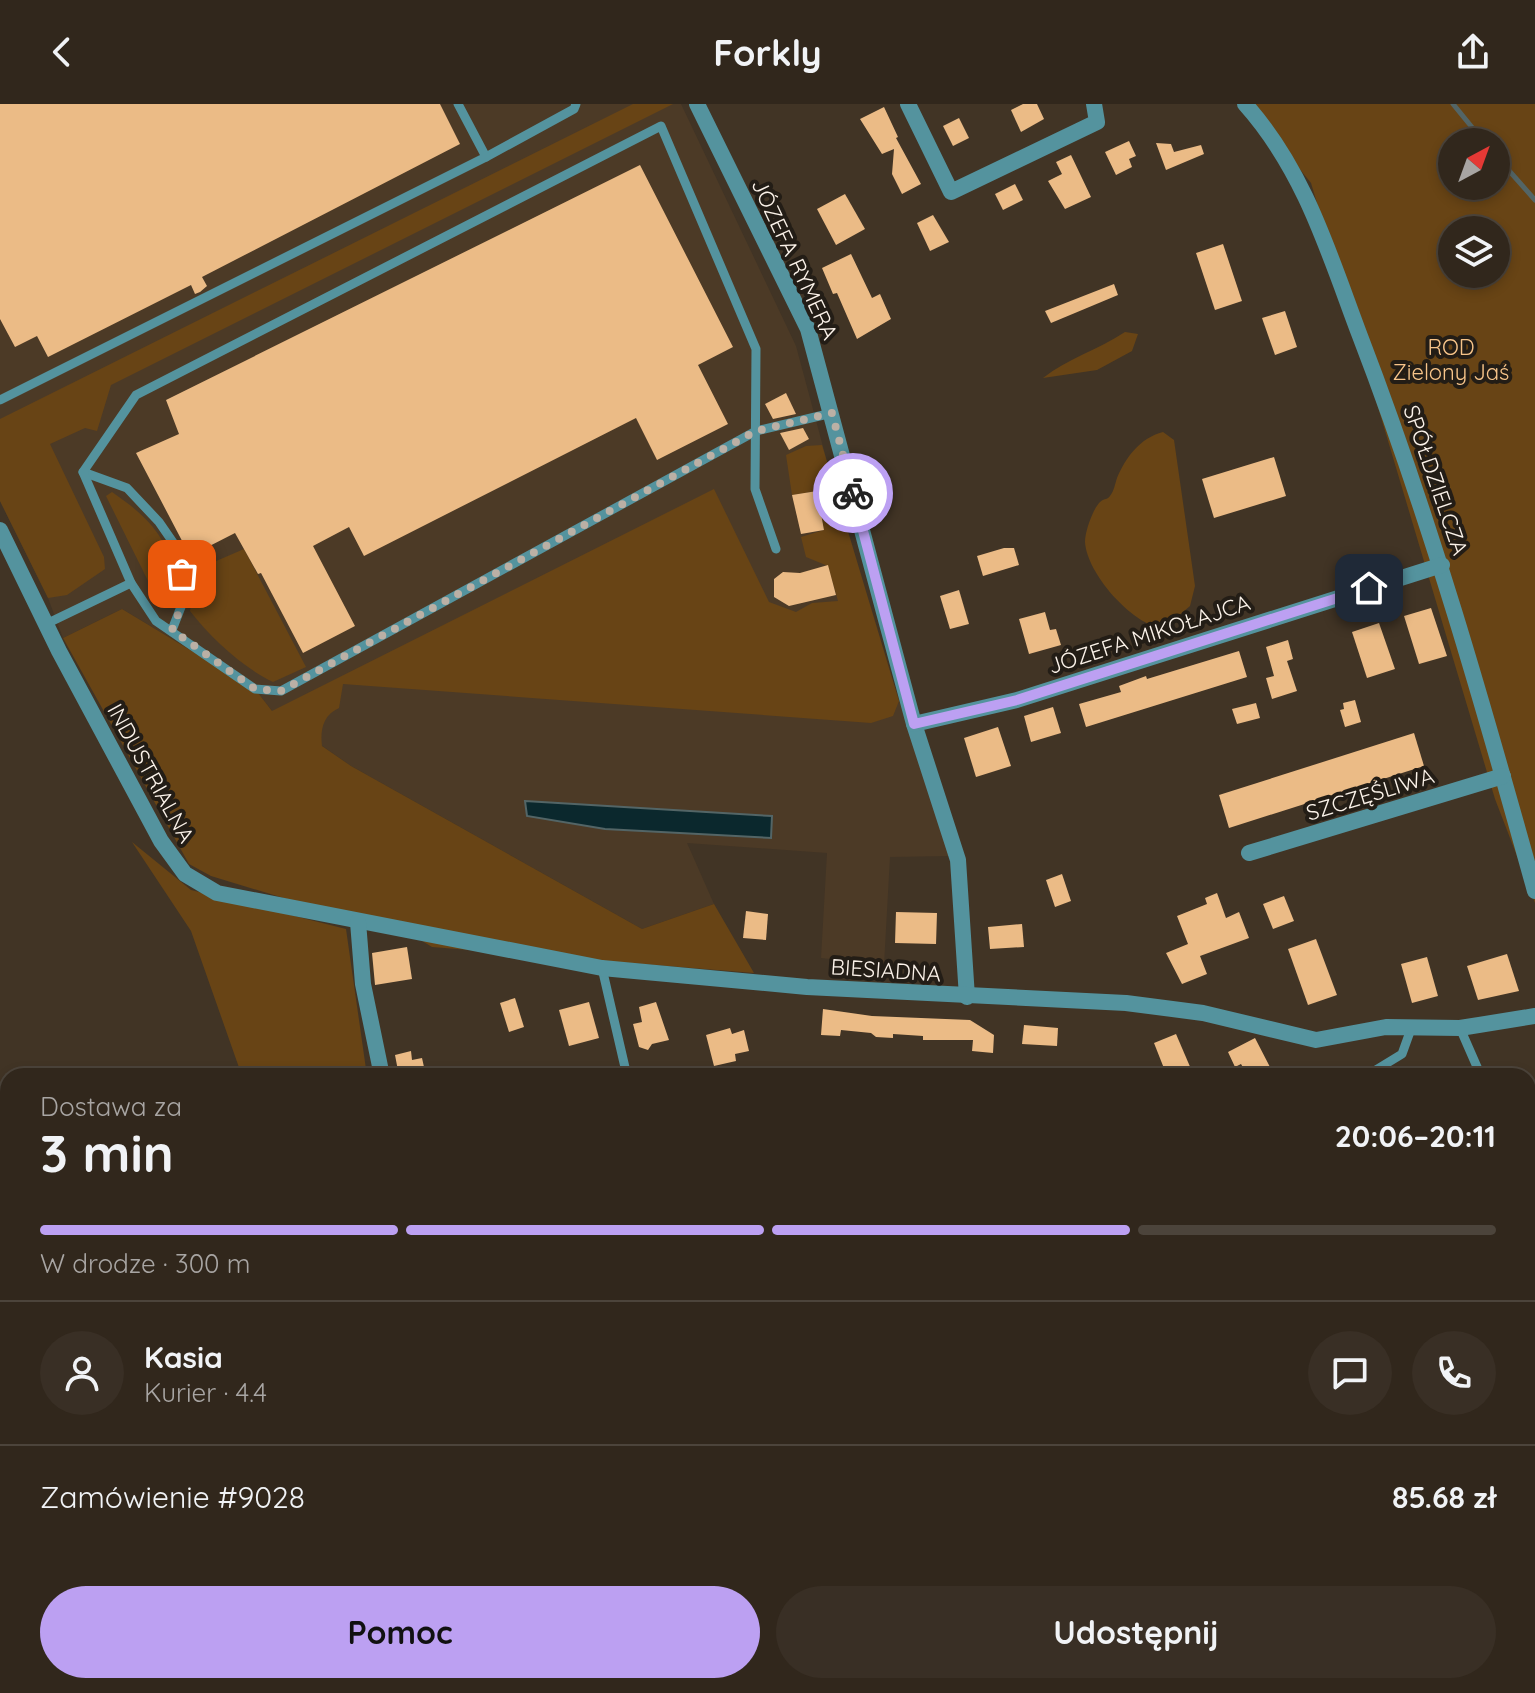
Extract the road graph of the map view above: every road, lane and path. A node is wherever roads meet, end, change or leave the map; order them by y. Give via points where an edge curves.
1 (458, 104) edge
2 (576, 104) edge
3 (697, 104) edge
4 (908, 104) edge
5 (1094, 104) edge
6 (1245, 104) edge
7 (486, 157) junction
8 (0, 400) edge
9 (832, 413) junction
10 (756, 431) junction
11 (83, 472) junction
12 (0, 530) edge
13 (776, 549) dead end
14 (1442, 565) junction
15 (131, 583) junction
16 (46, 624) junction
17 (172, 630) junction
18 (914, 724) junction
19 (1503, 776) junction
20 (1249, 853) dead end
21 (1535, 891) edge
22 (358, 922) junction
23 (602, 968) junction
24 (967, 997) junction
25 (1535, 1016) edge
26 (1460, 1028) junction
27 (1411, 1029) junction
28 (380, 1068) edge
29 (625, 1068) edge
30 (1379, 1068) edge
31 (1478, 1068) edge

1 - 7 lane
2 - 7 lane
3 - 9 street, JÓZEFA RYMERA via 808,329
4 - 5 street via 951,192 1097,122
6 - 14 street, SPÓŁDZIELCZA via 1289,160 1308,199 1399,435
7 - 8 lane
9 - 10 lane
9 - 18 street, JÓZEFA RYMERA
10 - 11 lane via 756,349 661,126 136,395
10 - 13 lane via 755,489
10 - 17 lane via 281,691 255,689
11 - 15 lane
11 - 17 lane via 127,488 179,551 186,594
12 - 16 street, INDUSTRIALNA
14 - 18 street, JÓZEFA MIKOŁAJCA via 1017,700
14 - 19 street, SPÓŁDZIELCZA
15 - 16 lane
15 - 17 lane via 156,621
16 - 22 street, INDUSTRIALNA via 161,841 185,874 217,893
18 - 24 street, JÓZEFA RYMERA via 958,860
19 - 20 street, SZCZĘŚLIWA
19 - 21 street, SPÓŁDZIELCZA
22 - 23 street, BIESIADNA
22 - 28 street via 363,984
23 - 24 street, BIESIADNA
23 - 29 lane
24 - 27 street, BIESIADNA via 1126,1003 1203,1013 1316,1040 1386,1027
25 - 26 street, BIESIADNA
26 - 27 street, BIESIADNA
26 - 31 lane
27 - 30 lane via 1402,1054

